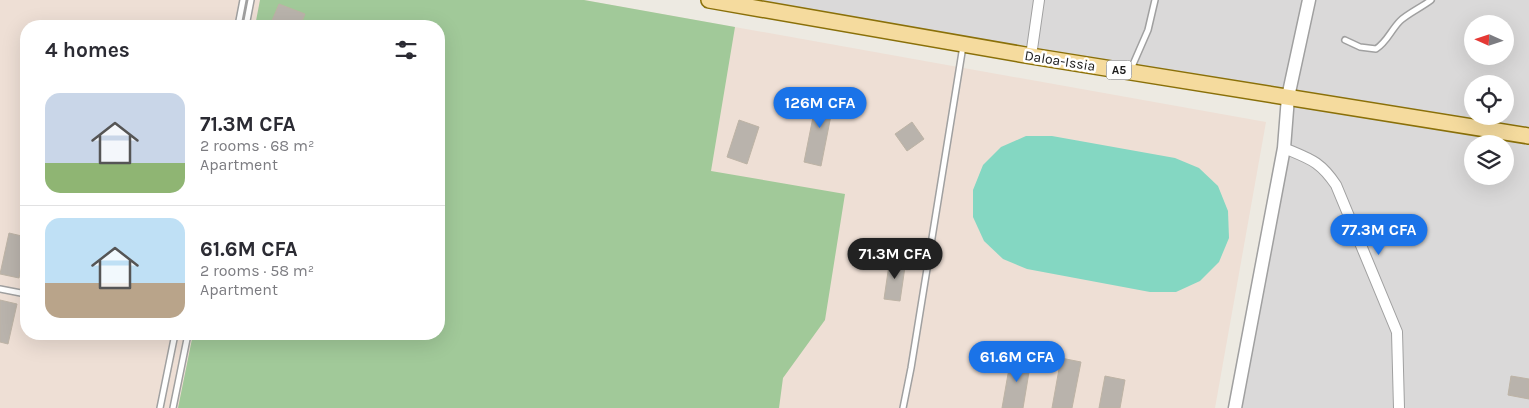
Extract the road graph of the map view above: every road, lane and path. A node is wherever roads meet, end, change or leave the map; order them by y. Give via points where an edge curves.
1 (243, 0) edge
2 (252, 0) edge
3 (709, 0) edge
4 (1039, 0) edge
5 (1155, 0) edge
6 (1309, 0) edge
7 (1431, 0) edge
8 (239, 20) edge
9 (247, 20) edge
10 (1345, 40) dead end
11 (964, 45) junction
12 (1031, 56) junction
13 (1130, 72) junction
14 (1288, 97) junction
15 (1529, 136) edge
16 (1284, 148) junction
17 (0, 289) edge
18 (20, 293) edge
19 (174, 340) edge
20 (187, 340) edge
21 (160, 408) edge
22 (173, 408) edge
23 (903, 408) edge
24 (1235, 408) edge
25 (1399, 408) edge

1 - 8 lane
2 - 9 lane
3 - 11 main road, Daloa-Issia / A5
4 - 12 street
5 - 13 lane via 1148,30
6 - 14 street
7 - 10 lane via 1400,20 1384,44 1376,49 1360,47
11 - 12 main road, Daloa-Issia / A5
11 - 23 lane
12 - 13 main road, Daloa-Issia / A5
13 - 14 main road, Daloa-Issia / A5
14 - 15 main road, Daloa-Issia / A5
14 - 16 street
16 - 24 street
16 - 25 street via 1311,159 1326,170 1336,185 1397,332
17 - 18 lane
19 - 21 lane
20 - 22 lane

